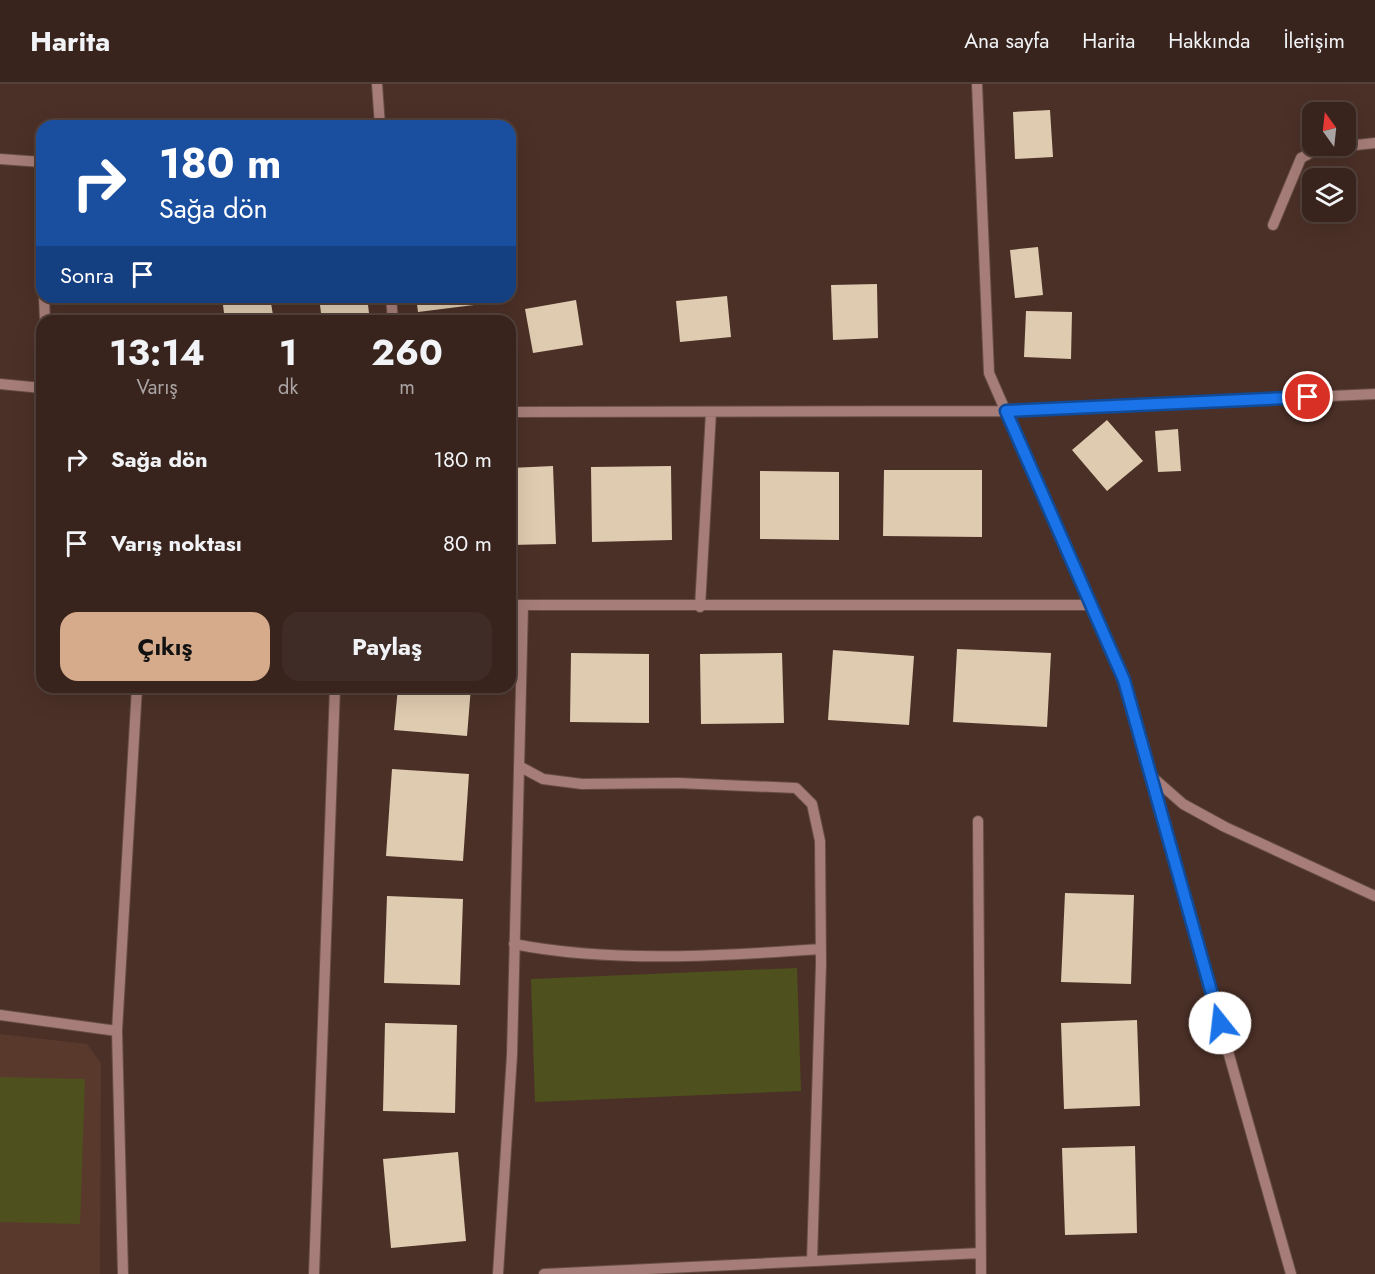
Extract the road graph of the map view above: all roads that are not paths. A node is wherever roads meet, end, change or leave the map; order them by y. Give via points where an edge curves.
1 (377, 84) edge
2 (976, 84) edge
3 (380, 120) edge
4 (1375, 143) edge
5 (0, 159) edge
6 (36, 162) edge
7 (1273, 225) dead end
8 (0, 384) edge
9 (36, 387) edge
10 (1375, 394) edge
11 (1006, 411) junction
12 (516, 412) edge
13 (711, 412) junction
14 (516, 605) edge
15 (523, 605) junction
16 (1091, 605) junction
17 (700, 607) junction
18 (136, 693) edge
19 (335, 693) edge
20 (519, 766) junction
21 (1150, 774) junction
22 (978, 821) dead end
23 (1375, 896) edge
24 (514, 944) junction
25 (821, 950) junction
26 (0, 1015) edge
27 (117, 1031) junction
28 (981, 1253) junction
29 (812, 1261) junction
30 (677, 1271) edge
31 (123, 1274) edge
32 (314, 1274) edge
33 (498, 1274) edge
34 (544, 1274) edge
35 (981, 1274) edge
36 (1291, 1274) edge

1 - 3 street
2 - 11 street via 989,373
4 - 7 street via 1318,149 1301,158
5 - 6 street
8 - 9 street
10 - 11 street
11 - 13 street
11 - 16 street
12 - 13 street
13 - 17 street
14 - 15 street
15 - 17 street
15 - 20 street
16 - 17 street
16 - 21 street via 1124,680
18 - 27 street
19 - 32 street
20 - 24 street
20 - 25 street via 543,779 582,784 796,788 812,804 820,841
21 - 23 street via 1183,804 1225,827
21 - 36 street
22 - 28 street
24 - 25 street via 560,953 736,955
24 - 33 street via 512,1055
25 - 29 street
26 - 27 street
27 - 31 street
28 - 29 street
28 - 35 street
29 - 30 street
30 - 34 street

